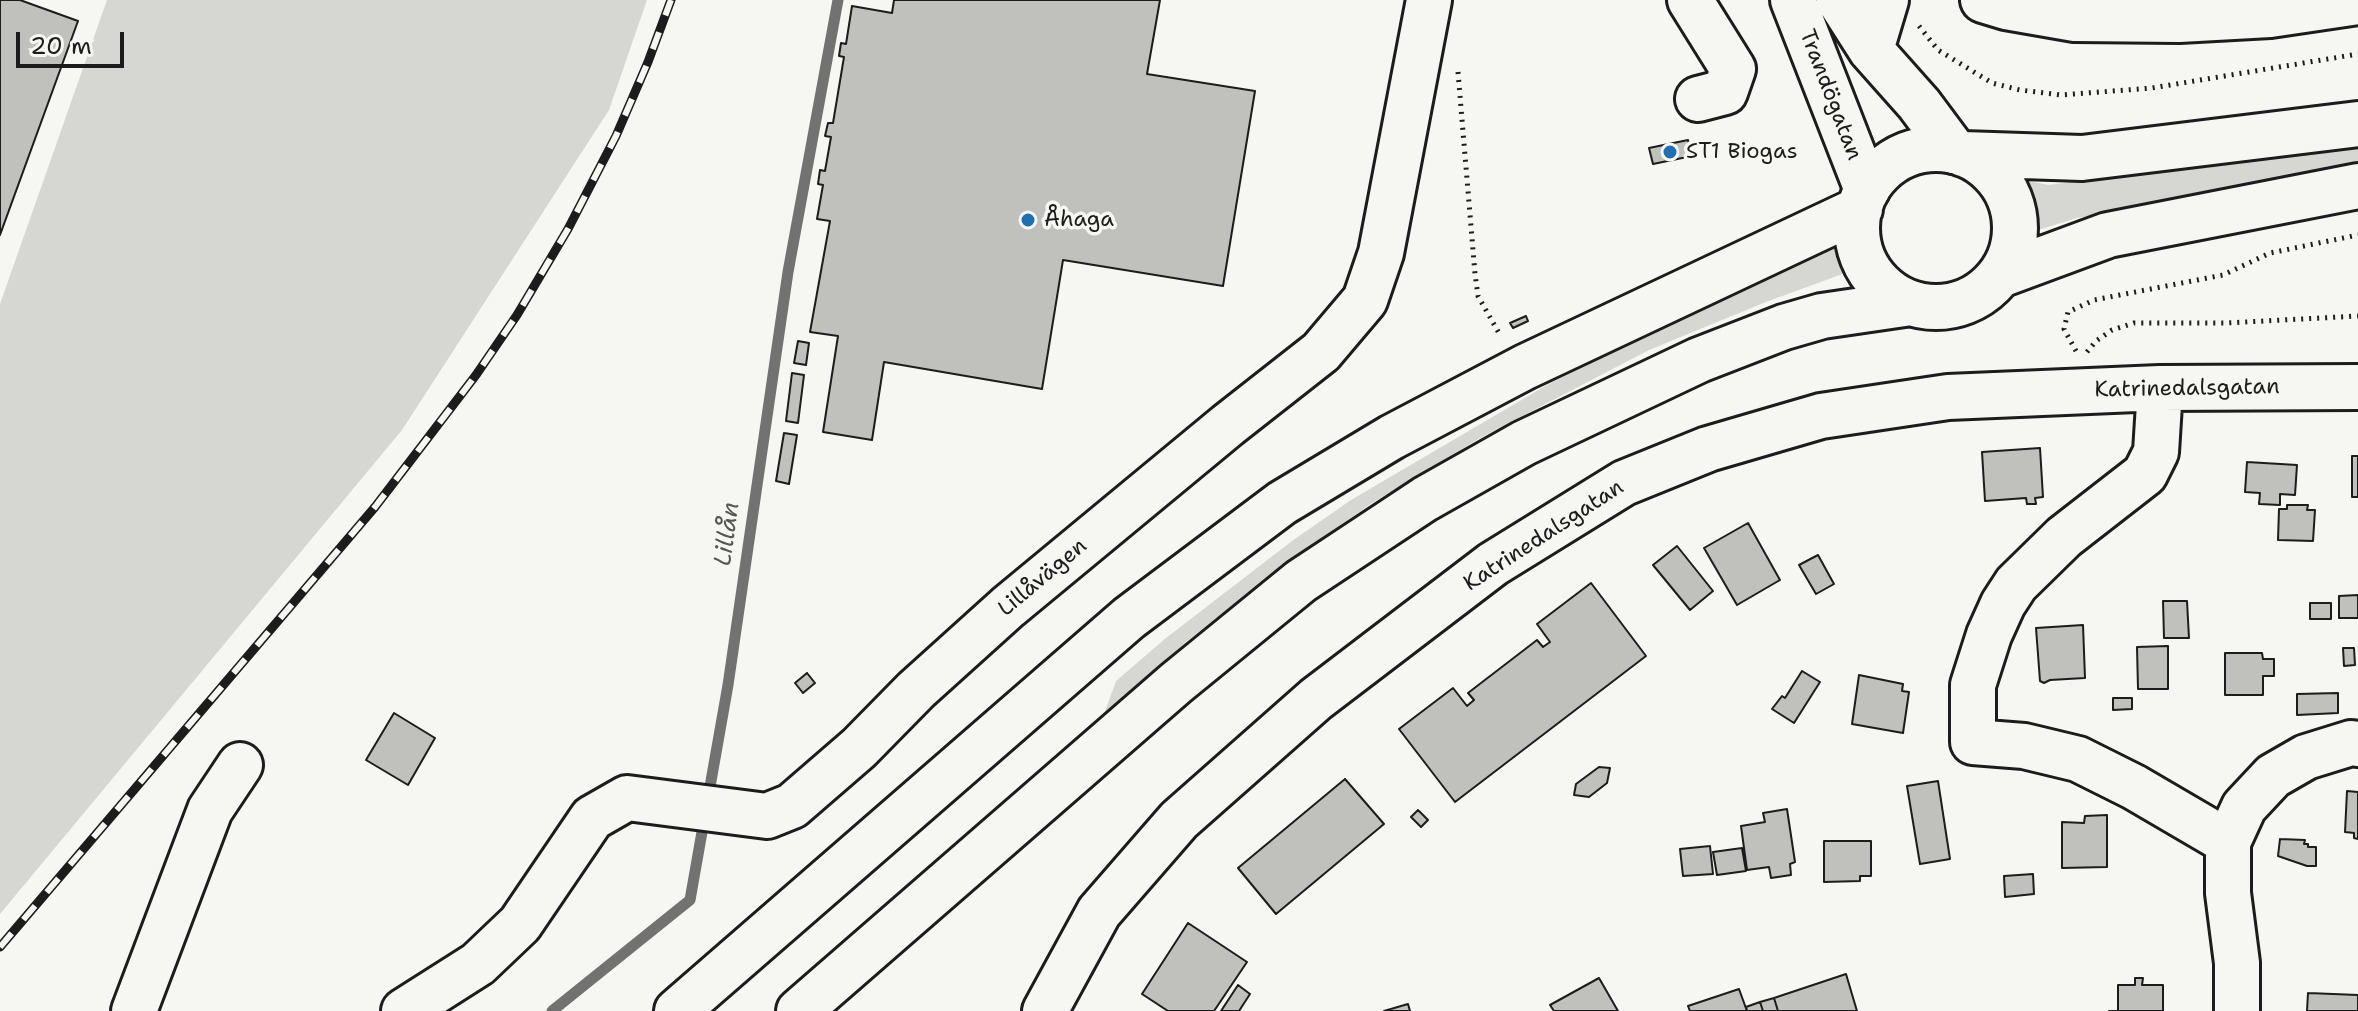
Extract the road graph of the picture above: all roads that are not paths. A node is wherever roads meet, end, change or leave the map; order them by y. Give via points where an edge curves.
1 (1429, 0) edge
2 (1690, 0) edge
3 (1793, 0) edge
4 (1839, 0) edge
5 (1983, 0) edge
6 (2358, 2) edge
7 (1902, 12) edge
8 (1871, 50) junction
9 (1698, 99) dead end
10 (2358, 124) edge
11 (1959, 152) junction
12 (2358, 186) edge
13 (1863, 199) junction
14 (2000, 275) junction
15 (1911, 303) junction
16 (2358, 387) edge
17 (2160, 388) junction
18 (2358, 744) edge
19 (240, 765) dead end
20 (2228, 842) junction
21 (688, 1004) edge
22 (134, 1011) edge
23 (404, 1011) edge
24 (799, 1011) edge
25 (1045, 1011) edge
26 (2237, 1011) edge

1 - 23 main road, Lillåvägen via 1381,253 1365,300 1321,352 1008,607 792,806 767,816 627,798 592,818 520,924 478,964
2 - 9 main road via 1733,69 1725,92
3 - 13 main road, Trandögatan
4 - 8 main road, Trandögatan
5 - 6 main road via 2075,19 2179,20 2270,15
7 - 8 main road
8 - 11 main road, Trandögatan
10 - 11 main road via 2082,158
11 - 13 main road via 1911,153 1886,167
11 - 14 main road via 1994,174 2012,205 2014,241
12 - 14 main road via 2108,235
13 - 15 main road via 1859,244 1867,266 1881,285
13 - 21 main road via 1525,367 1282,503 1129,618
14 - 15 main road via 1960,303
15 - 24 main road via 1822,316 1699,360 1524,443 1425,499 1301,581 1176,683
16 - 17 main road, Katrinedalsgatan
17 - 20 main road via 2156,452 2145,474 2064,537 2003,604 1973,685 1973,742 2024,746 2078,759
17 - 25 main road, Katrinedalsgatan via 1948,397 1821,416 1708,449 1624,483 1493,564 1316,699 1179,820 1099,912
18 - 20 main road via 2306,757 2273,776 2244,807
19 - 22 main road via 210,810
20 - 26 main road

